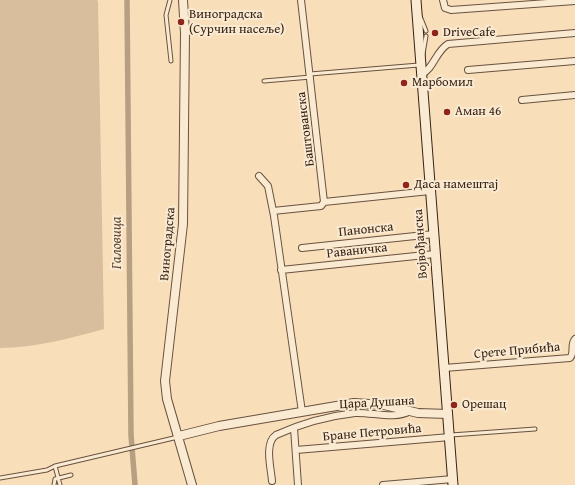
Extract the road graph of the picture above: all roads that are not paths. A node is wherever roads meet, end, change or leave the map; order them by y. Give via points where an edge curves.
1 (170, 0) edge
2 (183, 0) edge
3 (301, 0) edge
4 (416, 0) edge
5 (443, 0) edge
6 (575, 1) edge
7 (416, 12) junction
8 (426, 31) dead end
9 (575, 33) edge
10 (426, 36) dead end
11 (575, 61) edge
12 (172, 62) dead end
13 (421, 66) junction
14 (468, 70) dead end
15 (310, 76) junction
16 (264, 82) dead end
17 (575, 95) edge
18 (522, 100) dead end
19 (259, 176) dead end
20 (430, 191) junction
21 (324, 202) junction
22 (273, 211) junction
23 (434, 234) junction
24 (302, 248) dead end
25 (435, 254) junction
26 (281, 270) junction
27 (575, 339) edge
28 (444, 368) junction
29 (301, 408) junction
30 (410, 411) junction
31 (448, 414) junction
32 (294, 428) junction
33 (535, 429) dead end
34 (179, 436) junction
35 (450, 436) junction
36 (296, 450) junction
37 (55, 466) junction
38 (71, 475) dead end
39 (59, 477) junction
40 (0, 478) edge
41 (272, 481) dead end
42 (453, 482) edge
43 (54, 485) edge
44 (60, 485) edge
45 (192, 485) edge
46 (298, 485) edge
47 (383, 485) edge

1 - 12 lane via 166,15
2 - 34 street, Виноградска via 183,219 165,376 166,392
3 - 15 street, Баштованска
4 - 7 main road, Војвођанска
5 - 6 street via 445,8 451,10
7 - 8 lane via 424,21
7 - 13 main road, Војвођанска
9 - 13 street via 448,44 442,48 428,70
10 - 13 lane via 426,49
11 - 14 street
13 - 15 lane
13 - 20 main road, Војвођанска
15 - 16 lane
15 - 21 street, Баштованска
17 - 18 street
19 - 22 street via 268,186
20 - 21 street
20 - 23 main road, Војвођанска
21 - 22 street via 323,205
22 - 26 street
23 - 24 street, Панонска
23 - 25 main road, Војвођанска
25 - 26 street, Раваничка
25 - 28 main road, Војвођанска
26 - 29 street
27 - 28 street, Срете Прибића via 570,358
28 - 31 main road, Војвођанска
29 - 30 street via 359,403
29 - 34 street
30 - 31 street, Цара Душана
30 - 32 street, Цара Душана via 399,415 350,414
31 - 35 main road, Војвођанска
32 - 36 street
32 - 41 street via 276,435 270,441
33 - 35 lane
34 - 37 lane
34 - 45 street, Виноградска
35 - 36 street, Бране Петровића
35 - 42 main road, Војвођанска
36 - 46 street
37 - 39 lane
37 - 40 lane via 47,470
38 - 39 lane
39 - 43 lane
39 - 44 lane
42 - 47 street

